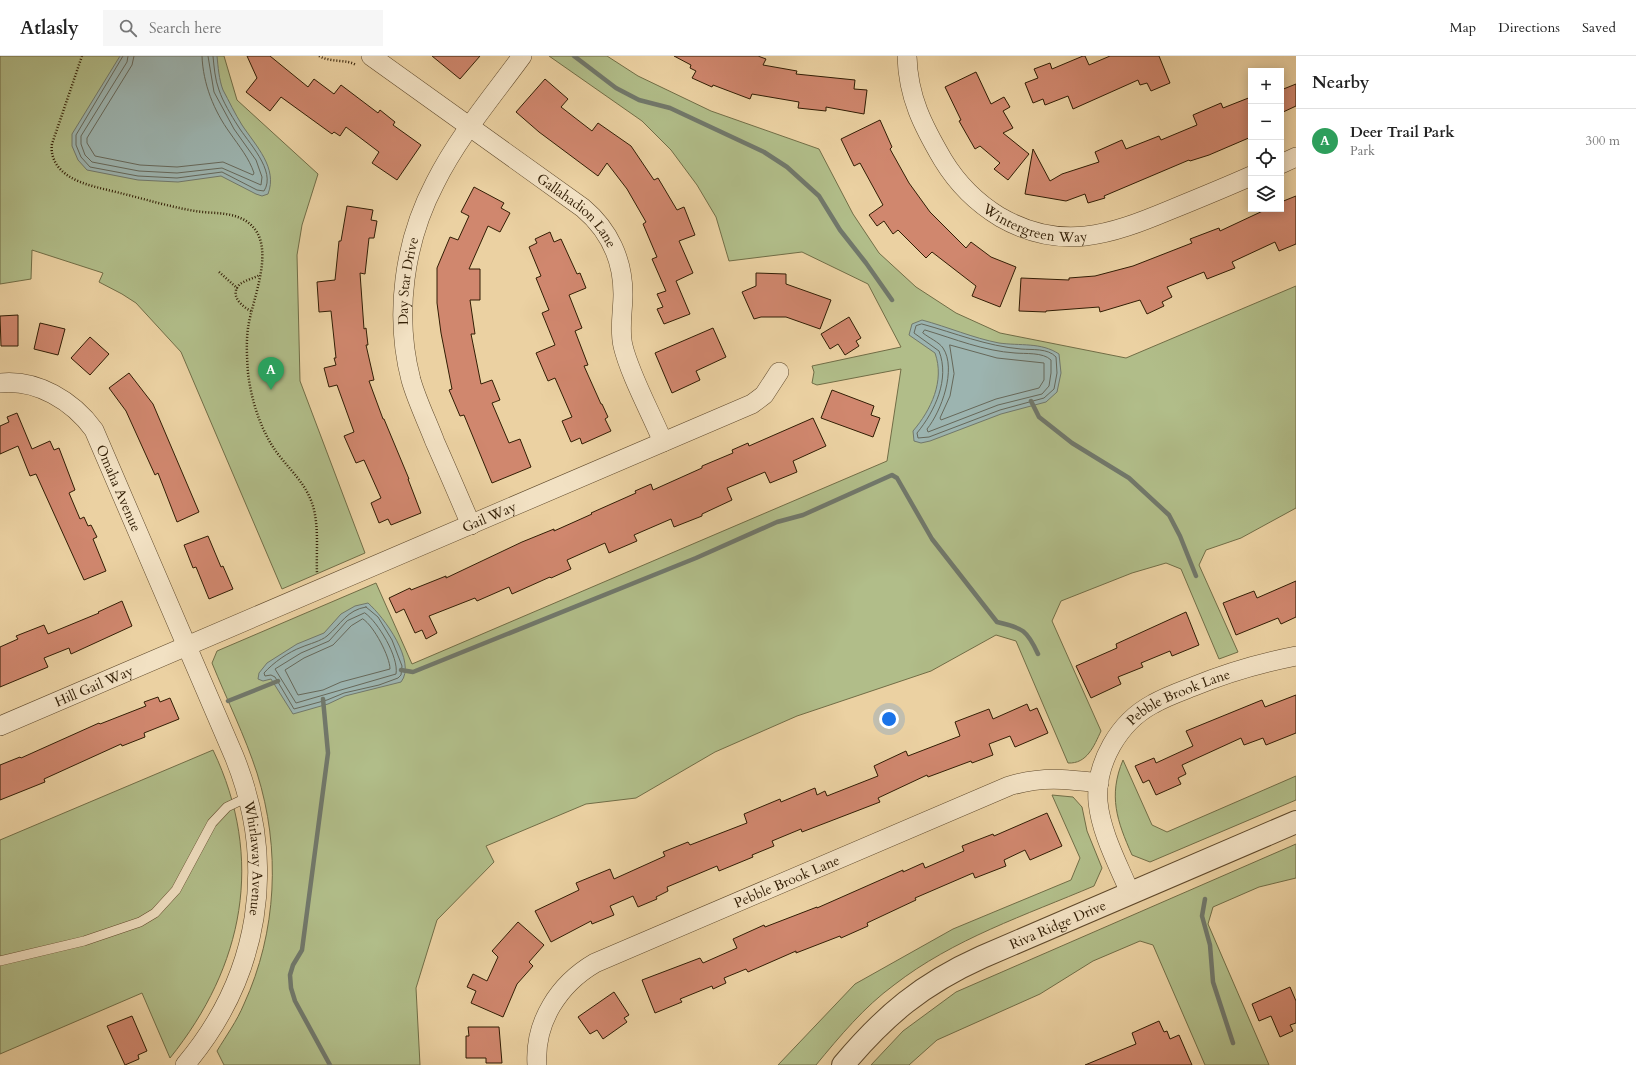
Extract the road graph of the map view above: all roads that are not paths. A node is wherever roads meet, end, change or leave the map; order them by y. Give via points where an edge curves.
1 (371, 56) edge
2 (522, 56) edge
3 (906, 56) edge
4 (470, 128) junction
5 (1296, 158) edge
6 (1284, 163) edge
7 (1248, 177) edge
8 (779, 372) dead end
9 (0, 383) edge
10 (663, 442) junction
11 (471, 525) junction
12 (187, 647) junction
13 (1296, 656) edge
14 (0, 726) edge
15 (1099, 783) junction
16 (248, 797) junction
17 (1296, 822) edge
18 (1130, 893) junction
19 (0, 961) edge
20 (185, 1065) edge
21 (537, 1065) edge
22 (843, 1065) edge

1 - 4 street, Gallahadion Lane
2 - 4 street, Day Star Drive
3 - 7 street, Wintergreen Way via 911,96 918,114 947,166 980,203 1005,220 1029,230 1066,237 1107,234 1129,228
4 - 10 street, Gallahadion Lane via 583,208 607,235 622,273 622,332 625,353
4 - 11 street, Day Star Drive via 435,182 419,218 408,262 402,307 411,379
5 - 6 street
8 - 10 street, Gail Way via 764,395 752,404
9 - 12 street, Omaha Avenue via 22,384 49,392 71,406 94,430
10 - 11 street, Gail Way
11 - 12 street, Gail Way
12 - 14 street, Hill Gail Way
12 - 16 street, Whirlaway Avenue via 238,766
13 - 15 street, Pebble Brook Lane via 1238,670 1152,704 1134,717 1116,738 1107,754
15 - 18 street, Pebble Brook Lane via 1098,802 1102,822
15 - 21 street, Pebble Brook Lane via 1045,778 1009,786 595,963 567,984 551,1005 543,1022 538,1043
16 - 19 lane via 234,802 216,818 176,890 155,914 140,922 84,941
16 - 20 street, Whirlaway Avenue via 258,860 258,890 251,933 228,999 210,1031
17 - 18 street, Riva Ridge Drive
18 - 22 street, Riva Ridge Drive via 982,957 936,980 885,1019

